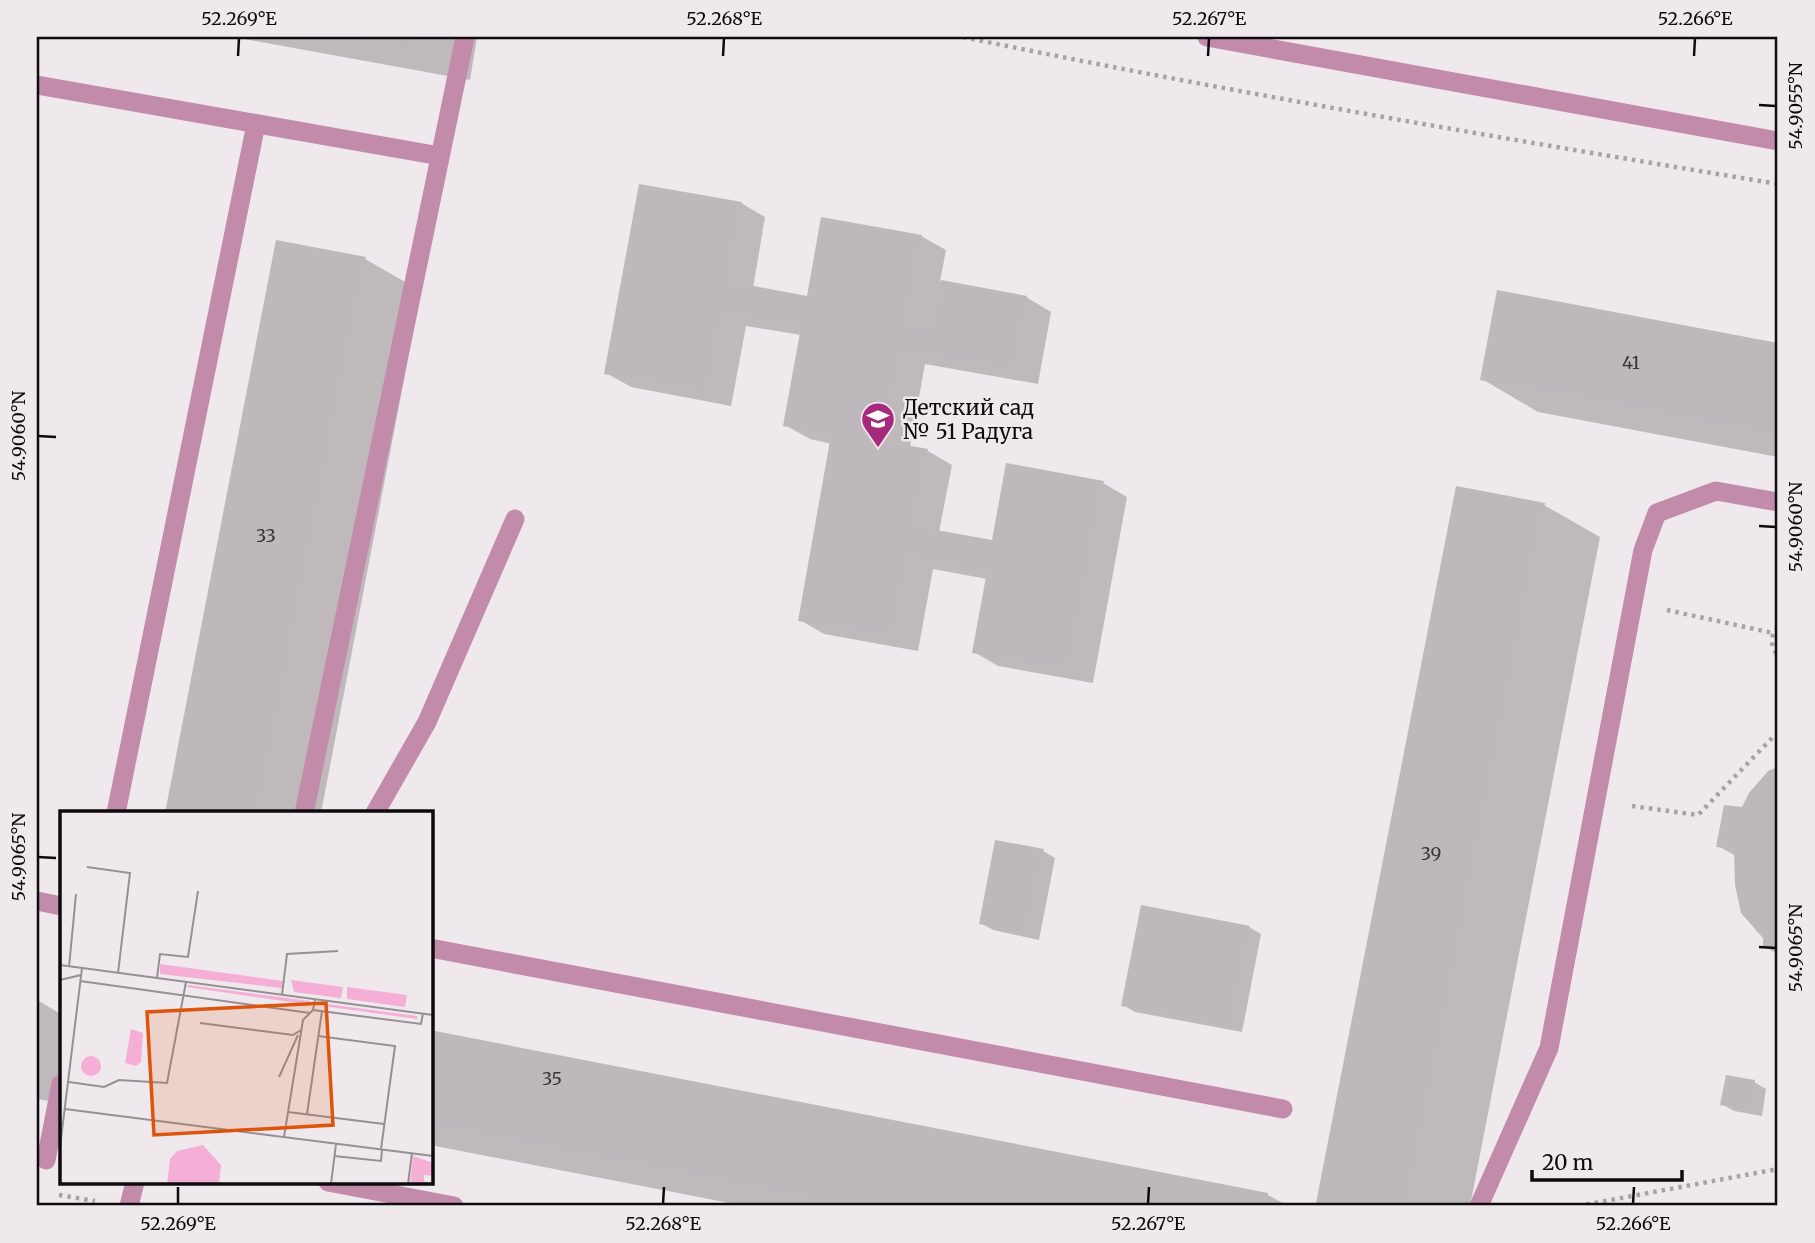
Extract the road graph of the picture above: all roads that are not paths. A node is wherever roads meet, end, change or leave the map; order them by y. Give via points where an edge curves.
1 (465, 37) edge
2 (1207, 37) edge
3 (37, 85) edge
4 (256, 124) junction
5 (1778, 141) edge
6 (440, 156) junction
7 (1778, 502) edge
8 (515, 519) dead end
9 (116, 811) edge
10 (304, 811) edge
11 (376, 811) edge
12 (37, 901) edge
13 (60, 906) edge
14 (432, 948) edge
15 (60, 1090) edge
16 (1283, 1110) dead end
17 (48, 1160) edge
18 (134, 1184) edge
19 (338, 1184) edge
20 (129, 1206) edge
21 (454, 1206) edge
22 (1479, 1206) edge

1 - 6 lane
2 - 5 lane
3 - 4 lane
4 - 6 lane
4 - 9 lane
6 - 10 lane
7 - 22 lane via 1716,491 1657,513 1643,550 1549,1048
8 - 11 lane via 427,722
12 - 13 lane
14 - 16 lane
15 - 17 lane
18 - 20 lane
19 - 21 lane

